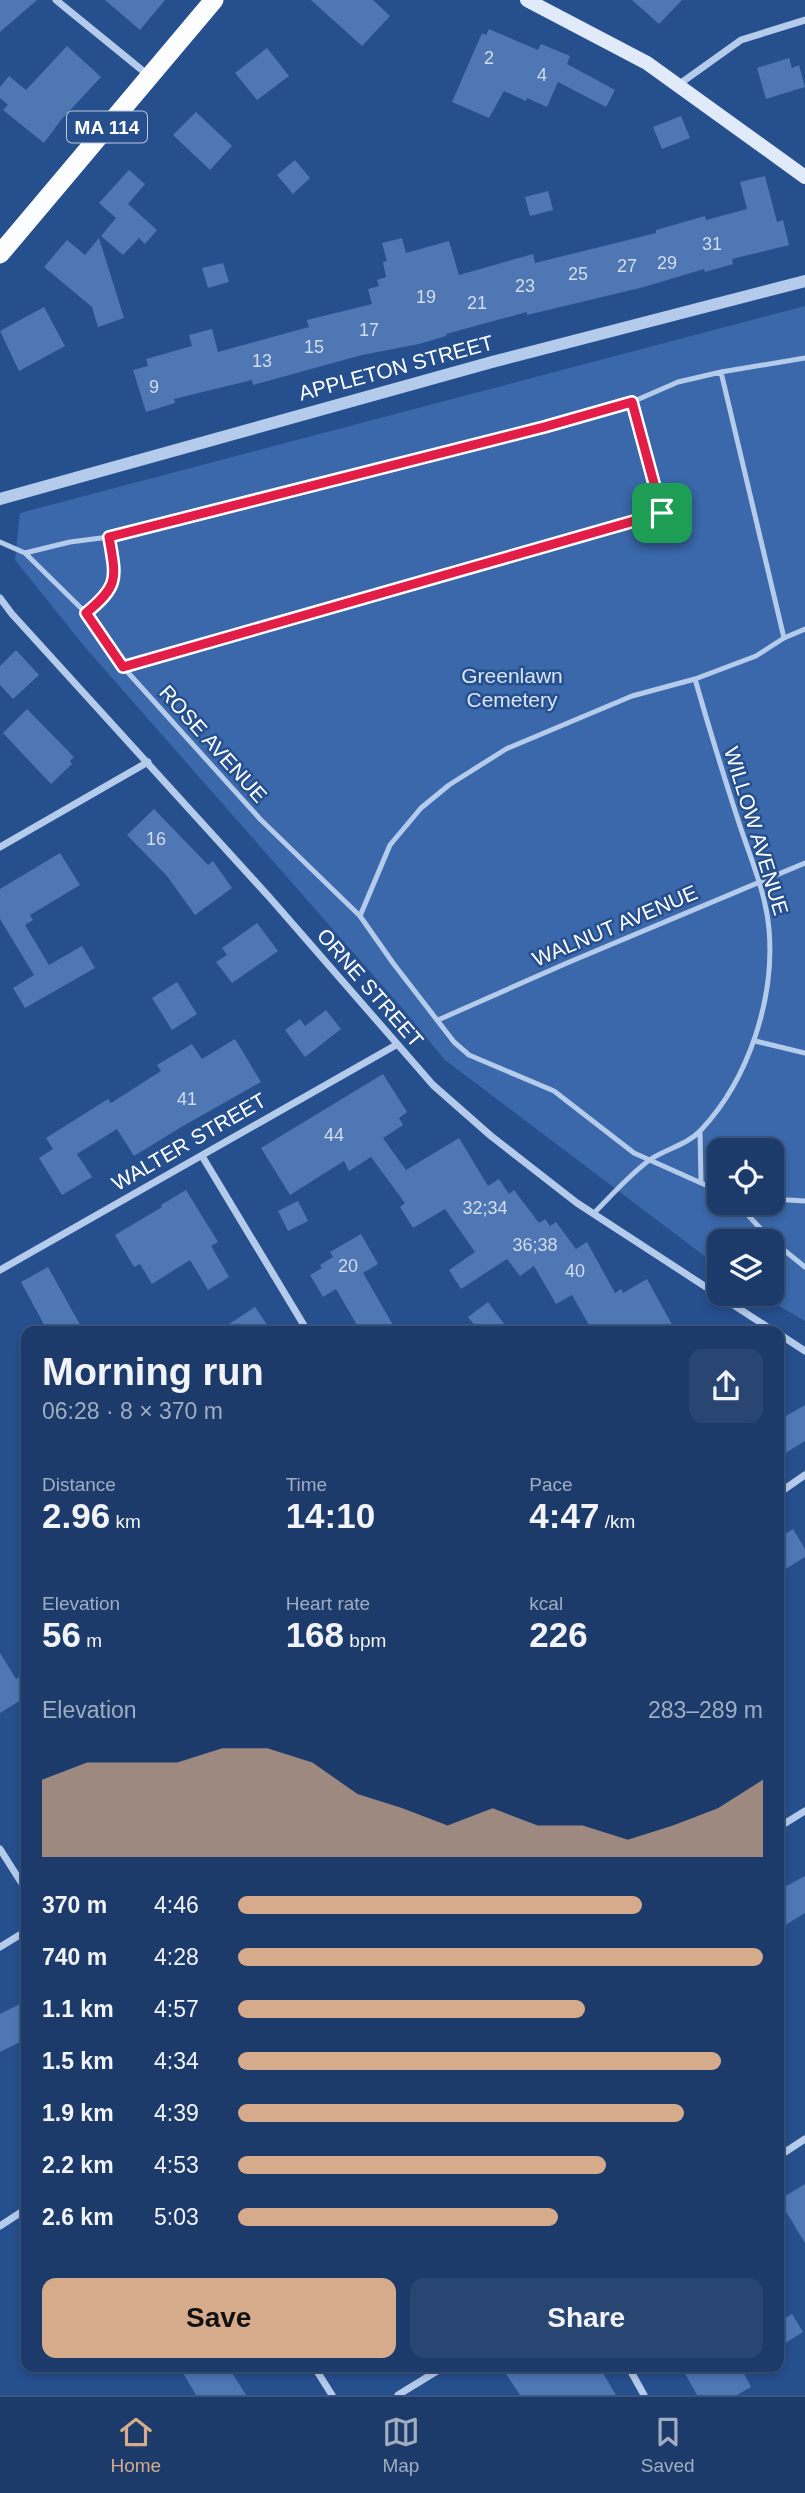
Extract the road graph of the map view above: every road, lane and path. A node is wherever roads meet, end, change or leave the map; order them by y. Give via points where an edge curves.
1 (56, 0) edge
2 (214, 0) edge
3 (527, 0) edge
4 (805, 20) edge
5 (149, 76) junction
6 (678, 85) junction
7 (805, 177) edge
8 (0, 254) edge
9 (805, 281) edge
10 (805, 358) edge
11 (721, 372) junction
12 (632, 402) junction
13 (0, 499) edge
14 (109, 537) junction
15 (0, 542) edge
16 (25, 553) junction
17 (0, 598) edge
18 (86, 613) junction
19 (805, 629) edge
20 (784, 638) junction
21 (123, 667) junction
22 (695, 679) junction
23 (148, 762) junction
24 (0, 847) edge
25 (805, 863) edge
26 (758, 881) junction
27 (360, 916) junction
28 (438, 1020) junction
29 (755, 1041) junction
30 (396, 1045) junction
31 (805, 1053) edge
32 (700, 1131) junction
33 (202, 1156) junction
34 (652, 1159) junction
35 (701, 1182) junction
36 (707, 1185) edge
37 (784, 1200) edge
38 (805, 1201) edge
39 (593, 1213) junction
40 (748, 1215) edge
41 (805, 1267) edge
42 (0, 1270) edge
43 (304, 1326) edge
44 (766, 1326) edge
45 (784, 1338) edge
46 (805, 1351) edge
47 (805, 1475) edge
48 (784, 1490) edge
49 (805, 1811) edge
50 (784, 1824) edge
51 (0, 1849) edge
52 (21, 1882) edge
53 (21, 1934) edge
54 (0, 1947) edge
55 (805, 2139) edge
56 (784, 2152) edge
57 (21, 2212) edge
58 (0, 2226) edge
59 (318, 2372) edge
60 (435, 2372) edge
61 (631, 2372) edge
62 (332, 2395) edge
63 (398, 2395) edge
64 (644, 2395) edge

1 - 5 street
2 - 5 highway, MA 114
3 - 6 main road via 647,63
4 - 6 street via 741,40
5 - 8 highway, MA 114
6 - 7 main road
9 - 13 street, APPLETON STREET via 492,362
10 - 11 lane
11 - 12 lane
11 - 20 lane
12 - 14 lane
12 - 21 lane via 662,513
14 - 16 lane
14 - 18 lane via 115,574 107,596
15 - 16 lane
16 - 18 lane, ROSE AVENUE
17 - 23 street, ORNE STREET
18 - 21 lane, ROSE AVENUE
19 - 20 lane
20 - 22 lane via 756,656
21 - 27 lane, ROSE AVENUE via 260,819
22 - 26 lane, WILLOW AVENUE
22 - 27 lane via 632,696 506,749 449,785 421,807 390,845
23 - 24 street
23 - 30 street, ORNE STREET
25 - 26 lane, WALNUT AVENUE
26 - 28 lane, WALNUT AVENUE
26 - 29 lane, WILLOW AVENUE via 769,927 769,961
27 - 28 lane, ROSE AVENUE
28 - 34 lane, ROSE AVENUE via 469,1055 554,1091 625,1147
29 - 31 lane
29 - 32 lane, WILLOW AVENUE via 738,1080
30 - 33 street, WALTER STREET
30 - 39 street, ORNE STREET via 491,1136
32 - 34 lane, WILLOW AVENUE via 682,1146
32 - 35 lane
33 - 42 street, WALTER STREET
33 - 43 street
34 - 35 lane, ROSE AVENUE
34 - 39 lane, WILLOW AVENUE
35 - 36 lane, ROSE AVENUE
37 - 38 lane
39 - 44 street, ORNE STREET
40 - 41 lane
45 - 46 street, ORNE STREET
47 - 48 street
49 - 50 street
51 - 52 street
53 - 54 street
55 - 56 street
57 - 58 street
59 - 62 street
60 - 63 street
61 - 64 street

